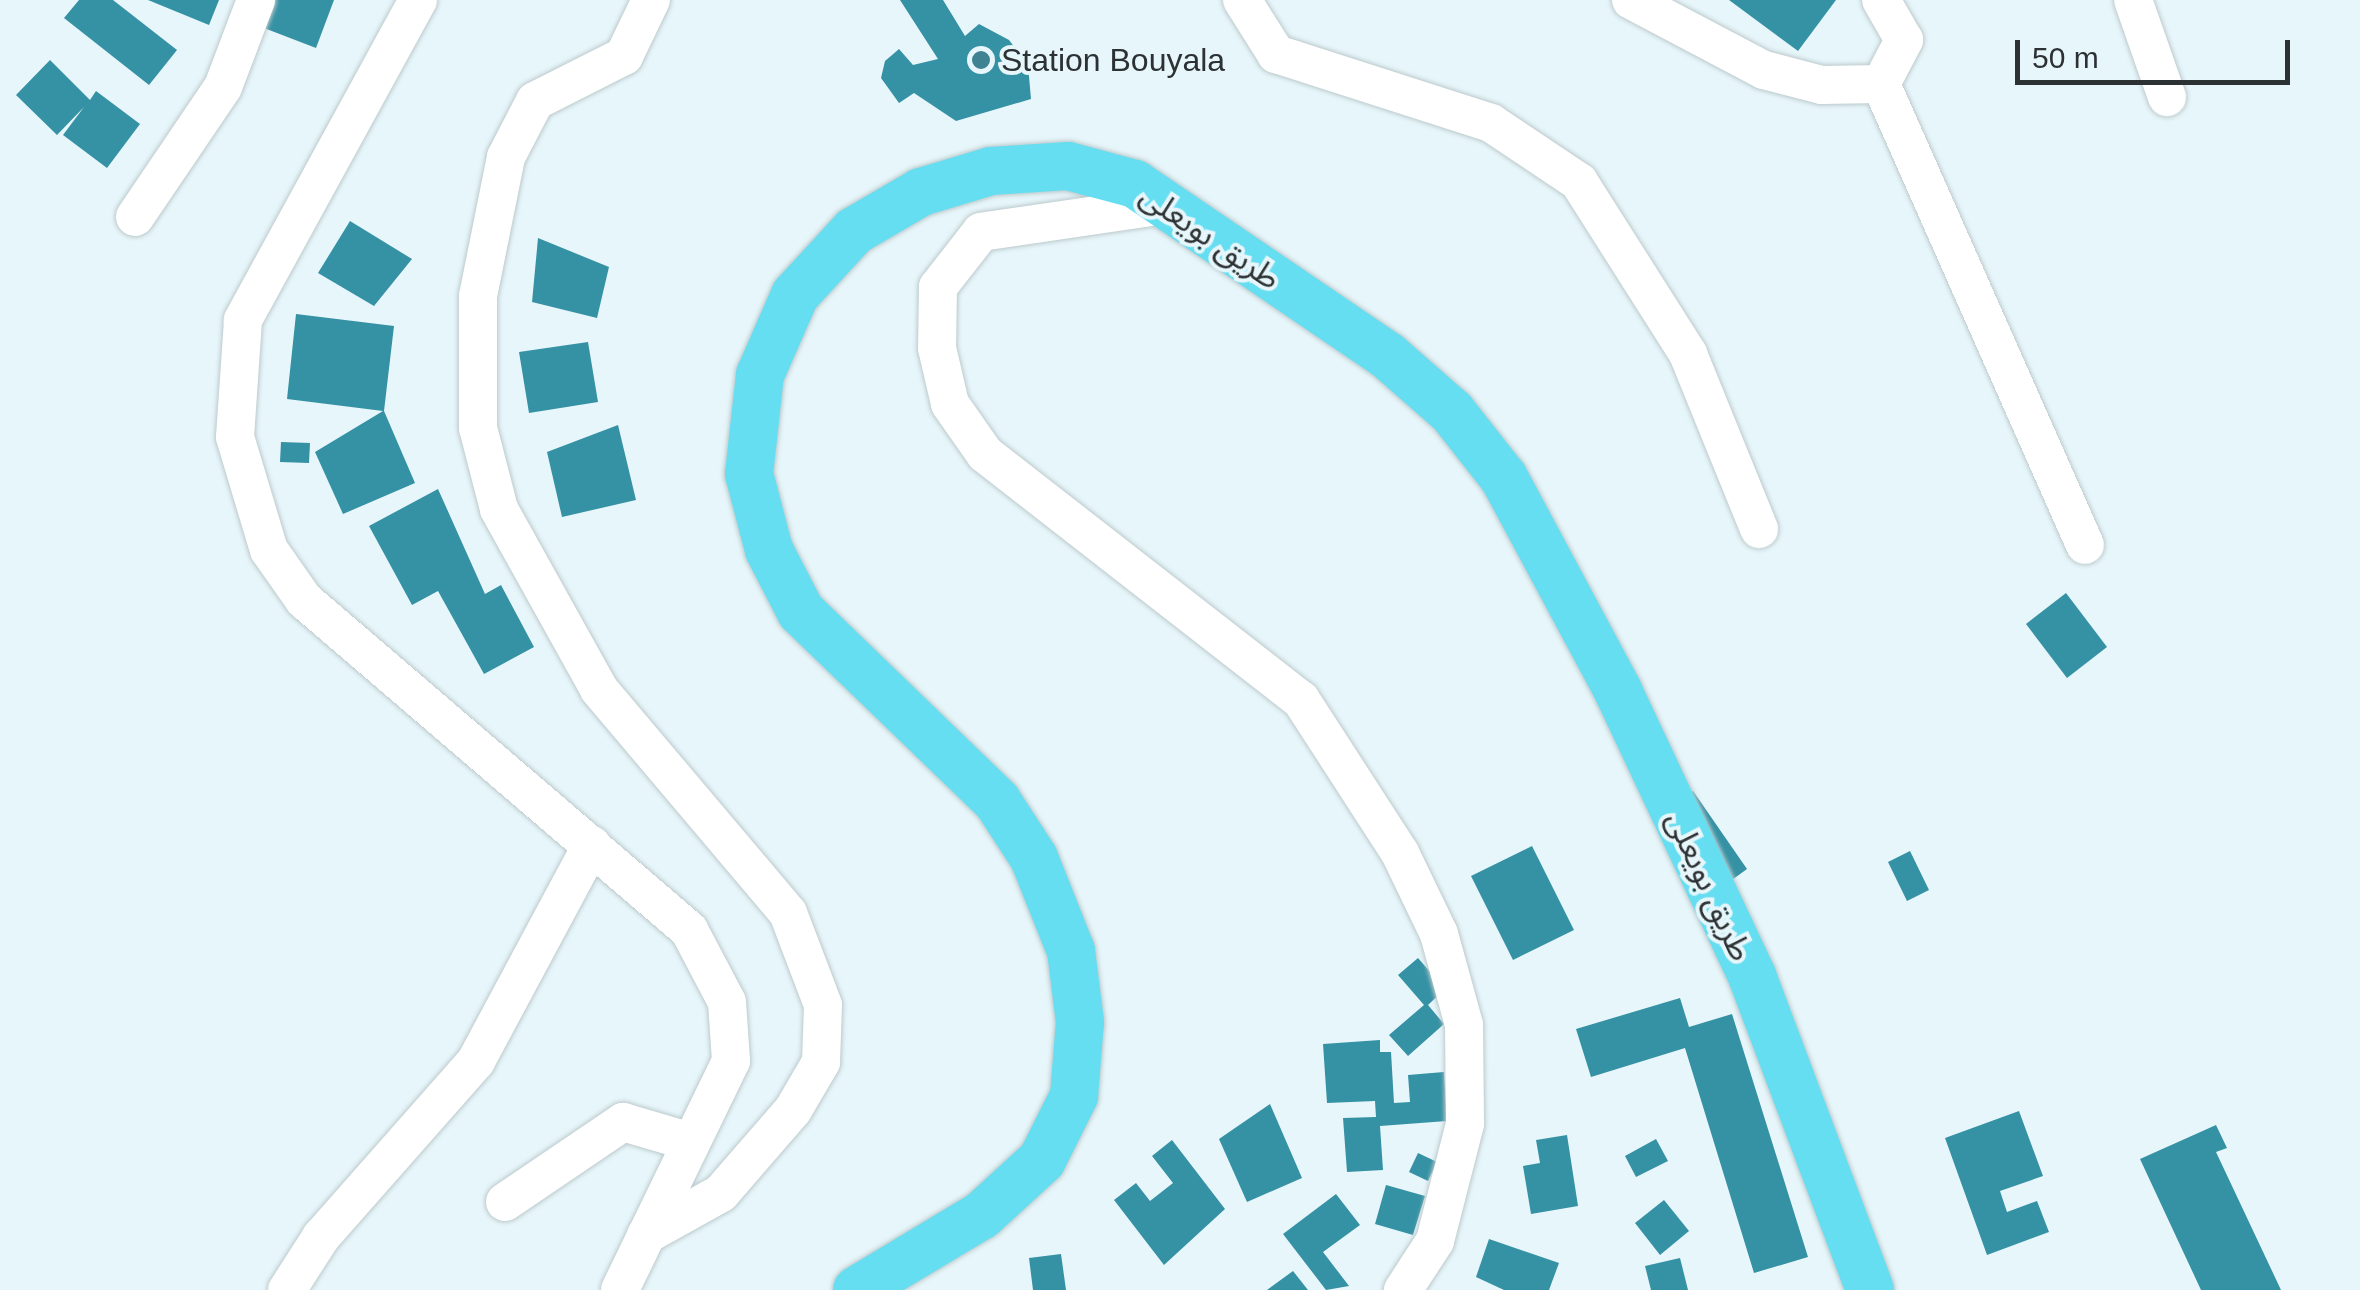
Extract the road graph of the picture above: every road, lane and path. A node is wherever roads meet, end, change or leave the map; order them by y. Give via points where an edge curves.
1 (256, 0) edge
2 (418, 0) edge
3 (651, 0) edge
4 (1242, 0) edge
5 (1631, 0) edge
6 (1881, 0) edge
7 (2132, 0) edge
8 (1882, 84) junction
9 (2167, 97) dead end
10 (1165, 205) junction
11 (135, 217) dead end
12 (1759, 529) dead end
13 (2085, 545) dead end
14 (592, 845) junction
15 (692, 1142) junction
16 (505, 1202) dead end
17 (646, 1236) junction
18 (288, 1290) edge
19 (620, 1290) edge
20 (857, 1290) edge
21 (1403, 1290) edge
22 (1870, 1290) edge

1 - 11 street via 223,87
2 - 14 street via 243,320 235,437 269,550 304,600
3 - 17 street via 624,56 535,102 506,157 478,296 478,428 499,508 599,689 788,913 822,1005 821,1062 793,1110 721,1193
4 - 12 street via 1276,54 1490,124 1579,182 1688,354
5 - 8 street via 1764,70 1822,85
6 - 8 street via 1904,40
7 - 9 street
8 - 13 street
10 - 20 main road, طريق بويعلى via 1136,184 1068,166 992,171 921,192 854,231 796,295 760,375 749,474 769,550 801,612 1006,815 1071,951 1080,1022 1074,1096 1042,1160 982,1214
10 - 21 street via 981,232 938,288 937,348 950,404 986,454 1301,700 1400,853 1438,934 1464,1025 1465,1124 1434,1241
10 - 22 main road, طريق بويعلى via 1388,356 1452,412 1504,478 1618,691 1752,976
14 - 15 street via 689,930 728,1002 730,1061
14 - 18 street via 476,1061 321,1238
15 - 16 street via 623,1122
15 - 17 street
17 - 19 street

